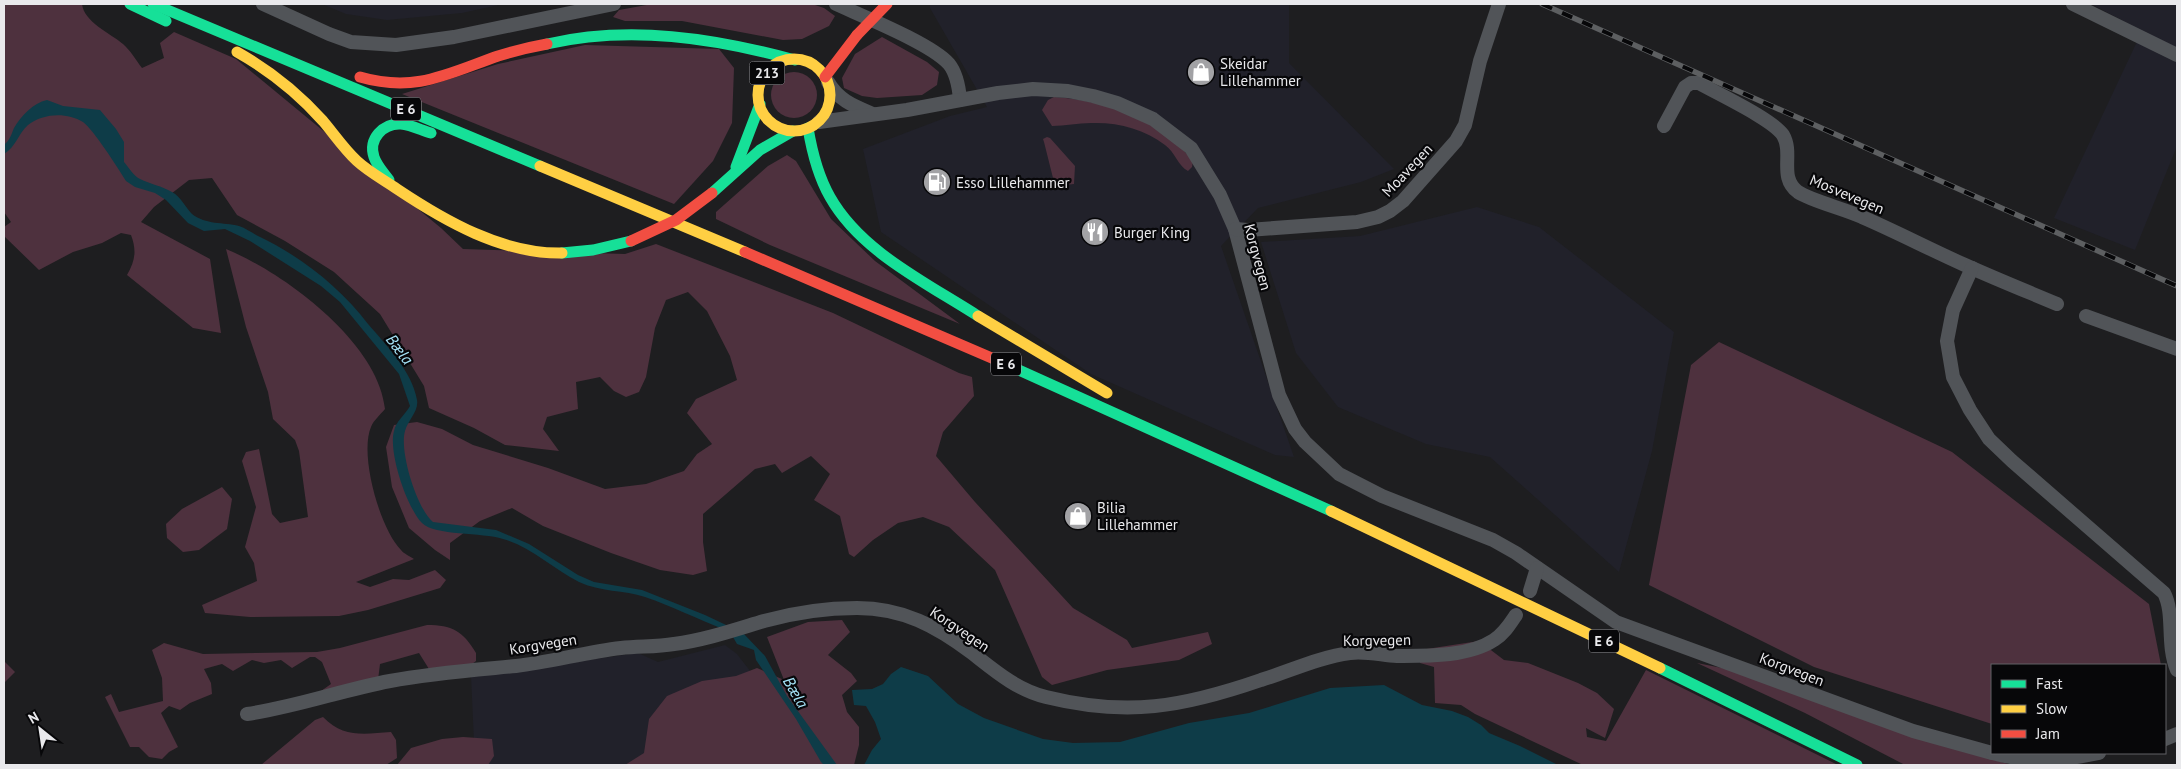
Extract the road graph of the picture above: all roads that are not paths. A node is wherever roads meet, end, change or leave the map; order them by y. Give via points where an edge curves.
1 (130, 4) edge
2 (153, 4) edge
3 (177, 4) edge
4 (263, 4) edge
5 (614, 4) edge
6 (836, 4) edge
7 (869, 4) edge
8 (887, 4) edge
9 (1499, 4) edge
10 (2072, 4) edge
11 (852, 22) dead end
12 (819, 54) dead end
13 (2177, 55) edge
14 (795, 60) junction
15 (808, 62) junction
16 (826, 79) junction
17 (960, 100) junction
18 (760, 104) junction
19 (872, 114) junction
20 (813, 125) junction
21 (1664, 126) dead end
22 (794, 131) junction
23 (734, 171) junction
24 (396, 188) junction
25 (659, 214) junction
26 (1236, 229) junction
27 (1972, 268) junction
28 (2057, 304) dead end
29 (2086, 316) dead end
30 (2177, 349) edge
31 (1116, 398) dead end
32 (1220, 448) dead end
33 (1350, 520) junction
34 (1538, 568) junction
35 (1530, 591) dead end
36 (1516, 615) dead end
37 (2177, 670) edge
38 (247, 714) dead end
39 (1991, 753) edge
40 (1997, 754) edge
41 (2094, 754) edge
42 (1857, 765) edge

1 - 24 main road via 260,64 301,98 366,169
2 - 25 main road, E 6
3 - 14 main road via 350,75 389,84 424,81 528,48 623,34 691,36 760,49
4 - 5 street via 351,42 396,45 454,37
6 - 17 street via 942,58 956,75
7 - 11 main road
8 - 16 main road, bridge via 857,36
9 - 26 street, Moavegen via 1480,61 1465,125 1456,141 1402,201 1378,217 1357,222
10 - 13 street
12 - 15 main road
14 - 15 main road, 213
14 - 18 main road, 213 via 781,62 769,70 759,90
15 - 16 main road
16 - 19 street via 840,99
16 - 20 main road via 829,103
17 - 19 street, Korgvegen
17 - 26 street, Korgvegen via 1016,91 1068,91 1093,96 1153,119 1190,148 1220,195
18 - 22 main road, 213 via 770,121
18 - 23 main road
19 - 20 street, Korgvegen
20 - 22 main road
20 - 31 main road via 815,166 824,186 835,206 866,240 984,320
21 - 27 street, Mosvevegen via 1685,87 1691,83 1699,84 1779,130 1786,146 1786,175 1799,192
22 - 23 main road via 777,138
23 - 24 main road, bridge via 712,193 676,220 631,241 578,252 526,249 483,236 443,219
24 - 25 main road via 376,161 372,148 382,130 401,124 471,148 597,202 628,212
25 - 33 main road, E 6 via 1018,370
26 - 34 street, Korgvegen via 1279,395 1305,442 1339,474 1382,496 1493,540
27 - 28 street, Mosvevegen
27 - 37 street via 1953,310 1947,341 1953,377 1989,438 2156,585 2168,601 2172,653
29 - 30 street
32 - 33 main road via 1310,491 1337,506
33 - 42 main road, E 6
34 - 35 street
34 - 39 street, Korgvegen via 1616,622 1639,632 1914,731
36 - 38 street, Korgvegen via 1495,640 1477,648 1432,655 1350,653 1177,705 1131,709 1091,706 1040,696 992,670 924,621 896,612 857,608 805,613 677,644 621,648 516,666 415,677
40 - 41 street, Korgvegen via 2038,762

